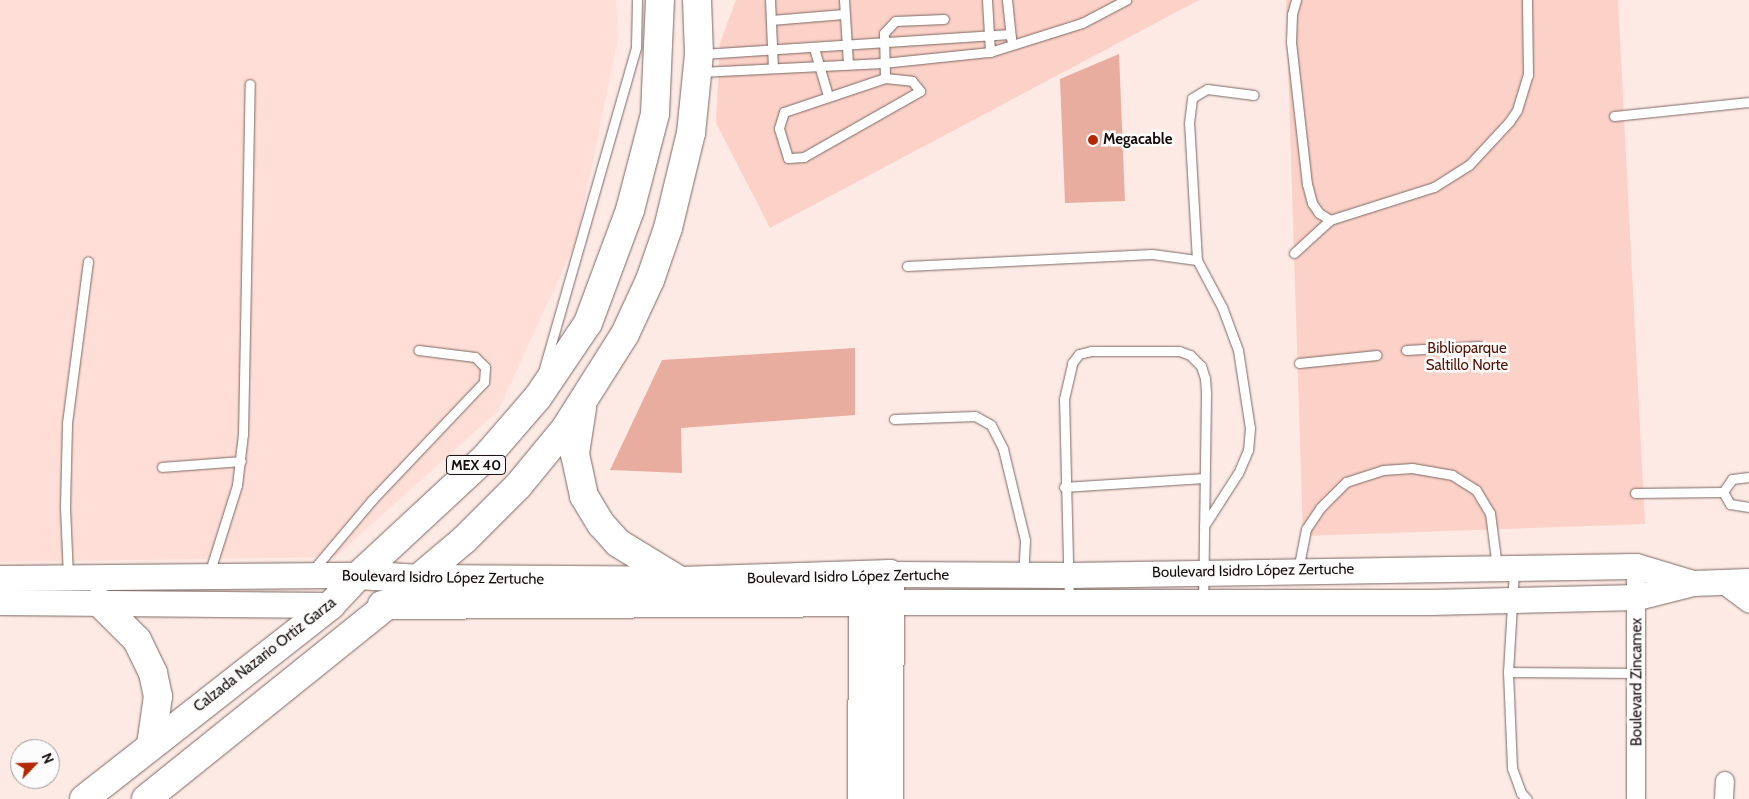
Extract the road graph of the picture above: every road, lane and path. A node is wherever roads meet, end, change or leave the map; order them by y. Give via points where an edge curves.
1 (637, 0) edge
2 (660, 0) edge
3 (697, 0) edge
4 (770, 0) edge
5 (844, 0) edge
6 (987, 0) edge
7 (1007, 0) edge
8 (1126, 0) edge
9 (1296, 0) edge
10 (1527, 0) edge
11 (844, 14) junction
12 (944, 19) dead end
13 (771, 20) junction
14 (1010, 34) junction
15 (989, 37) junction
16 (882, 44) junction
17 (847, 46) junction
18 (1011, 47) junction
19 (814, 48) junction
20 (772, 50) junction
21 (990, 52) junction
22 (699, 63) junction
23 (883, 63) junction
24 (848, 64) junction
25 (819, 66) junction
26 (773, 68) junction
27 (885, 78) junction
28 (250, 84) dead end
29 (1254, 95) dead end
30 (828, 96) junction
31 (1749, 102) edge
32 (1614, 116) dead end
33 (1330, 220) junction
34 (1294, 253) dead end
35 (1197, 260) junction
36 (88, 261) dead end
37 (907, 266) dead end
38 (1480, 346) dead end
39 (418, 350) dead end
40 (1406, 350) dead end
41 (1378, 355) dead end
42 (1298, 363) dead end
43 (538, 397) junction
44 (583, 401) junction
45 (894, 420) dead end
46 (241, 461) junction
47 (162, 467) dead end
48 (1749, 477) edge
49 (1204, 478) junction
50 (1064, 487) junction
51 (1723, 492) junction
52 (1635, 493) dead end
53 (1749, 506) edge
54 (1204, 526) junction
55 (1636, 566) junction
56 (1505, 568) junction
57 (1298, 570) junction
58 (1203, 572) junction
59 (877, 574) junction
60 (208, 575) junction
61 (359, 575) junction
62 (1023, 575) junction
63 (1069, 575) junction
64 (308, 577) junction
65 (0, 578) edge
66 (68, 578) junction
67 (420, 579) junction
68 (680, 581) junction
69 (1720, 582) junction
70 (1749, 582) edge
71 (1693, 583) junction
72 (1637, 597) junction
73 (1514, 599) junction
74 (1203, 600) junction
75 (1068, 601) junction
76 (0, 602) edge
77 (99, 602) junction
78 (862, 602) junction
79 (890, 602) junction
80 (1749, 604) edge
81 (331, 605) junction
82 (387, 606) junction
83 (1508, 672) junction
84 (1637, 673) junction
85 (151, 745) junction
86 (1725, 781) dead end
87 (84, 799) edge
88 (146, 799) edge
89 (862, 799) edge
90 (889, 799) edge
91 (1527, 799) edge
92 (1636, 799) edge
93 (1724, 799) edge

1 - 43 lane via 636,47 554,325
2 - 43 main road, Calzada Nazario Ortiz Garza / MEX 40 via 655,114 630,210 588,323
3 - 22 main road, MEX 40
4 - 13 lane
5 - 11 lane
6 - 15 lane
7 - 14 lane
8 - 18 lane via 1082,23
9 - 33 lane via 1291,42 1306,184 1312,203
10 - 33 lane via 1528,76 1517,110 1509,122 1469,165 1434,187
11 - 13 lane
11 - 17 lane
12 - 16 lane via 895,21 887,27
13 - 20 lane
14 - 15 lane
14 - 18 lane
15 - 16 lane
15 - 21 lane
16 - 17 lane
16 - 23 lane
17 - 19 lane
17 - 24 lane
18 - 21 lane
19 - 20 lane
19 - 25 lane
20 - 22 lane
20 - 26 lane
21 - 23 lane
22 - 26 lane
22 - 44 main road, MEX 40 via 686,165 668,228 633,318
23 - 24 lane
23 - 27 lane
24 - 25 lane
25 - 26 lane
25 - 30 lane
27 - 30 lane
27 - 30 lane via 912,81 920,91 804,157 788,158 779,128 782,115
28 - 46 lane
29 - 35 lane via 1207,89 1192,98 1189,123
31 - 32 lane
33 - 34 lane
35 - 37 lane via 1152,254
35 - 54 lane via 1222,307 1238,350 1250,428 1248,450 1238,473
36 - 66 lane via 70,384 66,443
38 - 40 lane
39 - 64 lane via 475,357 485,367 484,382 372,500
41 - 42 lane
43 - 61 main road, Calzada Nazario Ortiz Garza / MEX 40 via 486,456
44 - 67 main road, MEX 40 via 518,486
44 - 68 main road via 575,454 584,496 601,524 618,543
45 - 62 lane via 975,416 991,425 1003,449 1025,540
46 - 47 lane
46 - 60 lane via 229,513
48 - 51 lane via 1732,479
49 - 50 lane
49 - 50 lane via 1205,378 1200,366 1190,355 1179,351 1091,351 1079,354 1067,373
49 - 54 lane
50 - 63 lane
51 - 52 lane
51 - 53 lane via 1733,506
54 - 58 lane
55 - 56 main road, Boulevard Isidro López Zertuche
55 - 71 main road, Boulevard Isidro López Zertuche
55 - 72 street, Boulevard Zincamex
56 - 57 main road, Boulevard Isidro López Zertuche
56 - 57 lane via 1490,512 1476,490 1452,475 1412,468 1383,470 1346,482 1320,508 1306,529
56 - 73 lane
57 - 58 main road, Boulevard Isidro López Zertuche
58 - 63 main road, Boulevard Isidro López Zertuche
58 - 74 lane
59 - 62 main road, Boulevard Isidro López Zertuche
59 - 68 main road, Boulevard Isidro López Zertuche
59 - 78 main road
59 - 79 main road
60 - 64 main road, Boulevard Isidro López Zertuche
60 - 66 main road, Boulevard Isidro López Zertuche
61 - 64 main road, Boulevard Isidro López Zertuche
61 - 67 main road, Boulevard Isidro López Zertuche
61 - 81 main road, Calzada Nazario Ortiz Garza / MEX 40
62 - 63 main road, Boulevard Isidro López Zertuche
63 - 75 lane
65 - 66 main road, Boulevard Isidro López Zertuche
67 - 68 main road, Boulevard Isidro López Zertuche
67 - 82 main road, MEX 40
69 - 70 main road, Boulevard Isidro López Zertuche
69 - 71 main road, Boulevard Isidro López Zertuche
69 - 80 street
71 - 72 main road, Boulevard Isidro López Zertuche
72 - 73 main road, Boulevard Isidro López Zertuche
72 - 84 street, Boulevard Zincamex
73 - 74 main road, Boulevard Isidro López Zertuche
73 - 83 lane
74 - 75 main road, Boulevard Isidro López Zertuche
75 - 79 main road, Boulevard Isidro López Zertuche
76 - 77 main road, Boulevard Isidro López Zertuche
77 - 81 main road, Boulevard Isidro López Zertuche
77 - 85 main road via 137,640 153,673 158,696
78 - 79 main road, Boulevard Isidro López Zertuche
78 - 82 main road, Boulevard Isidro López Zertuche
78 - 89 main road
79 - 90 main road
81 - 82 main road, Boulevard Isidro López Zertuche
81 - 85 main road, Calzada Nazario Ortiz Garza / MEX 40
82 - 88 main road, MEX 40
83 - 84 lane
83 - 91 lane via 1512,768 1521,793
84 - 92 street, Boulevard Zincamex
85 - 87 main road, Calzada Nazario Ortiz Garza / MEX 40
86 - 93 street

